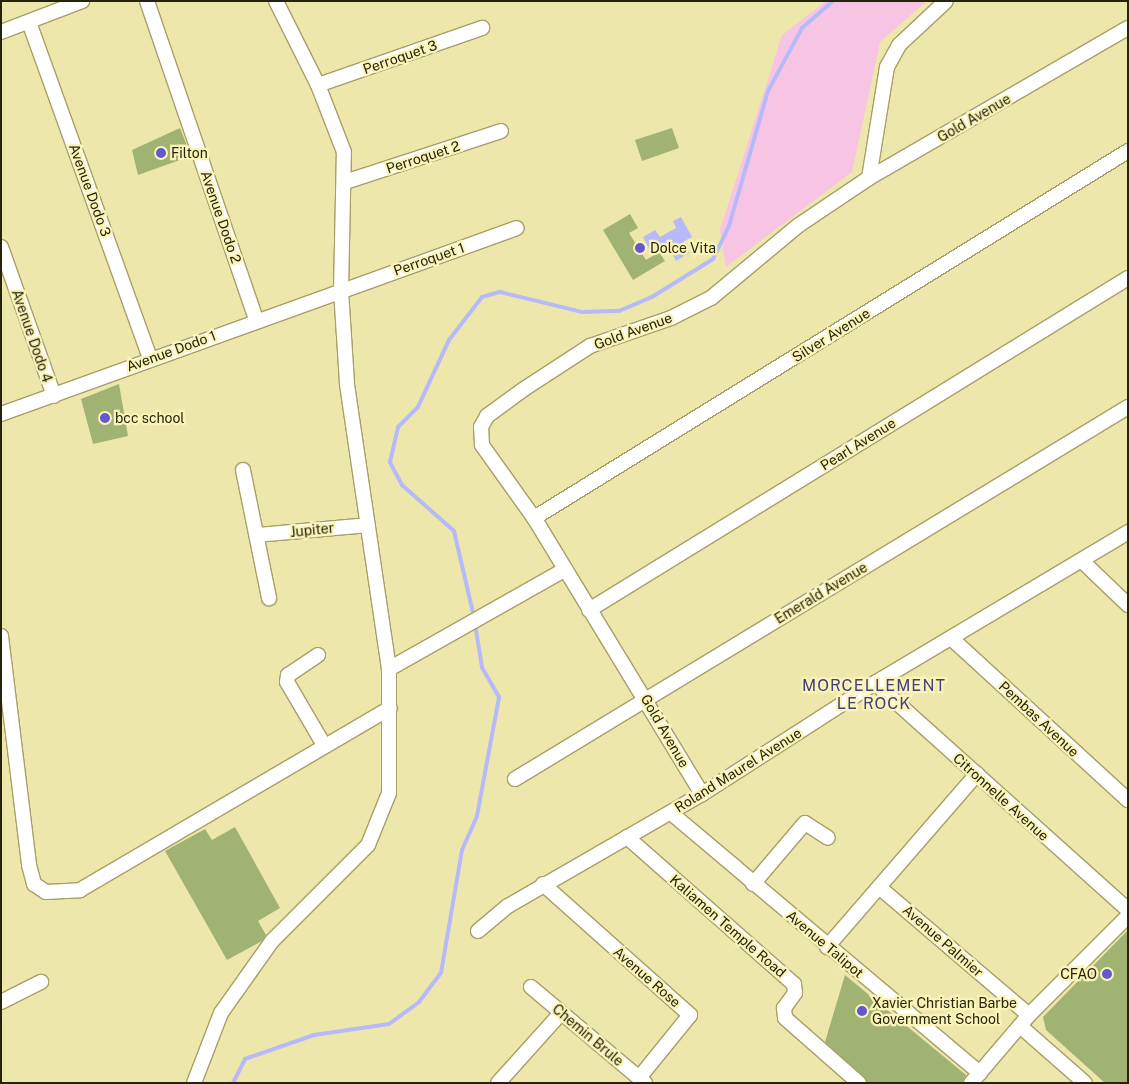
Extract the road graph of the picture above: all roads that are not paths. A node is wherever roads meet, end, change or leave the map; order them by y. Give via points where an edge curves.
1 (82, 1) edge
2 (147, 1) edge
3 (276, 1) edge
4 (946, 1) edge
5 (29, 22) junction
6 (482, 28) dead end
7 (1128, 28) edge
8 (1, 32) edge
9 (318, 85) junction
10 (500, 131) dead end
11 (1128, 151) edge
12 (869, 178) junction
13 (345, 182) junction
14 (517, 228) dead end
15 (1, 248) edge
16 (1128, 278) edge
17 (341, 290) junction
18 (256, 320) junction
19 (150, 359) junction
20 (54, 396) junction
21 (1128, 407) edge
22 (1, 414) edge
23 (244, 470) dead end
24 (534, 518) junction
25 (368, 525) junction
26 (1128, 532) edge
27 (257, 535) junction
28 (1082, 561) junction
29 (564, 570) junction
30 (269, 598) dead end
31 (1128, 605) edge
32 (589, 610) junction
33 (1, 636) edge
34 (951, 638) junction
35 (318, 655) dead end
36 (389, 669) junction
37 (875, 683) junction
38 (647, 699) junction
39 (390, 708) junction
40 (324, 745) junction
41 (976, 774) junction
42 (515, 779) dead end
43 (702, 794) junction
44 (1128, 800) edge
45 (671, 813) junction
46 (628, 837) junction
47 (828, 838) dead end
48 (542, 884) junction
49 (753, 884) junction
50 (879, 887) junction
51 (1128, 910) edge
52 (1128, 916) edge
53 (478, 931) dead end
54 (827, 947) junction
55 (40, 982) dead end
56 (531, 987) dead end
57 (1, 1002) edge
58 (561, 1013) junction
59 (1025, 1020) junction
60 (976, 1078) edge
61 (642, 1080) edge
62 (194, 1083) edge
63 (498, 1083) edge
64 (859, 1083) edge
65 (1085, 1083) edge

1 - 5 street
2 - 18 street, Avenue Dodo 2
3 - 9 street
4 - 12 street via 899,45 887,67
5 - 8 street
5 - 19 street, Avenue Dodo 3
6 - 9 street, Perroquet 3
7 - 12 street, Gold Avenue
9 - 13 street via 344,152
10 - 13 street, Perroquet 2
11 - 24 street, Silver Avenue
12 - 24 street, Gold Avenue via 799,225 712,298 590,346 487,416 480,427 482,445
13 - 17 street
14 - 17 street, Perroquet 1
15 - 20 street, Avenue Dodo 4
16 - 32 street, Pearl Avenue
17 - 18 street, Avenue Dodo 1
17 - 25 street via 347,383
18 - 19 street, Avenue Dodo 1
19 - 20 street, Avenue Dodo 1
20 - 22 street, Avenue Dodo 1
21 - 38 street, Emerald Avenue
23 - 27 street
24 - 29 street, Gold Avenue
25 - 27 street, Jupiter
25 - 36 street
26 - 28 street, Roland Maurel Avenue
27 - 30 street
28 - 31 street
28 - 34 street, Roland Maurel Avenue
29 - 32 street, Gold Avenue
29 - 36 street
32 - 38 street, Gold Avenue
33 - 40 street via 29,865 34,884 46,892 80,890
34 - 37 street, Roland Maurel Avenue
34 - 44 street, Pembas Avenue
35 - 40 street via 288,675 287,682
36 - 39 street
37 - 41 street, Citronnelle Avenue
37 - 43 street, Roland Maurel Avenue
38 - 42 street, Emerald Avenue
38 - 43 street, Gold Avenue
39 - 40 street
39 - 62 street via 390,793 381,821 368,845 272,941 221,1013
41 - 50 street
41 - 51 street, Citronnelle Avenue
43 - 45 street, Roland Maurel Avenue
45 - 46 street, Roland Maurel Avenue
45 - 49 street, Avenue Talipot
46 - 48 street, Roland Maurel Avenue
46 - 64 street, Kaliamen Temple Road via 794,984 795,993 784,1008 785,1018
47 - 49 street via 805,823
48 - 53 street, Roland Maurel Avenue
48 - 61 street, Avenue Rose via 690,1015
49 - 54 street, Avenue Talipot
50 - 54 street
50 - 59 street, Avenue Palmier
52 - 59 street
54 - 60 street, Avenue Talipot
55 - 57 street
56 - 58 street, Chemin Brule
58 - 61 street, Chemin Brule
58 - 63 street
59 - 60 street
59 - 65 street, Avenue Palmier

